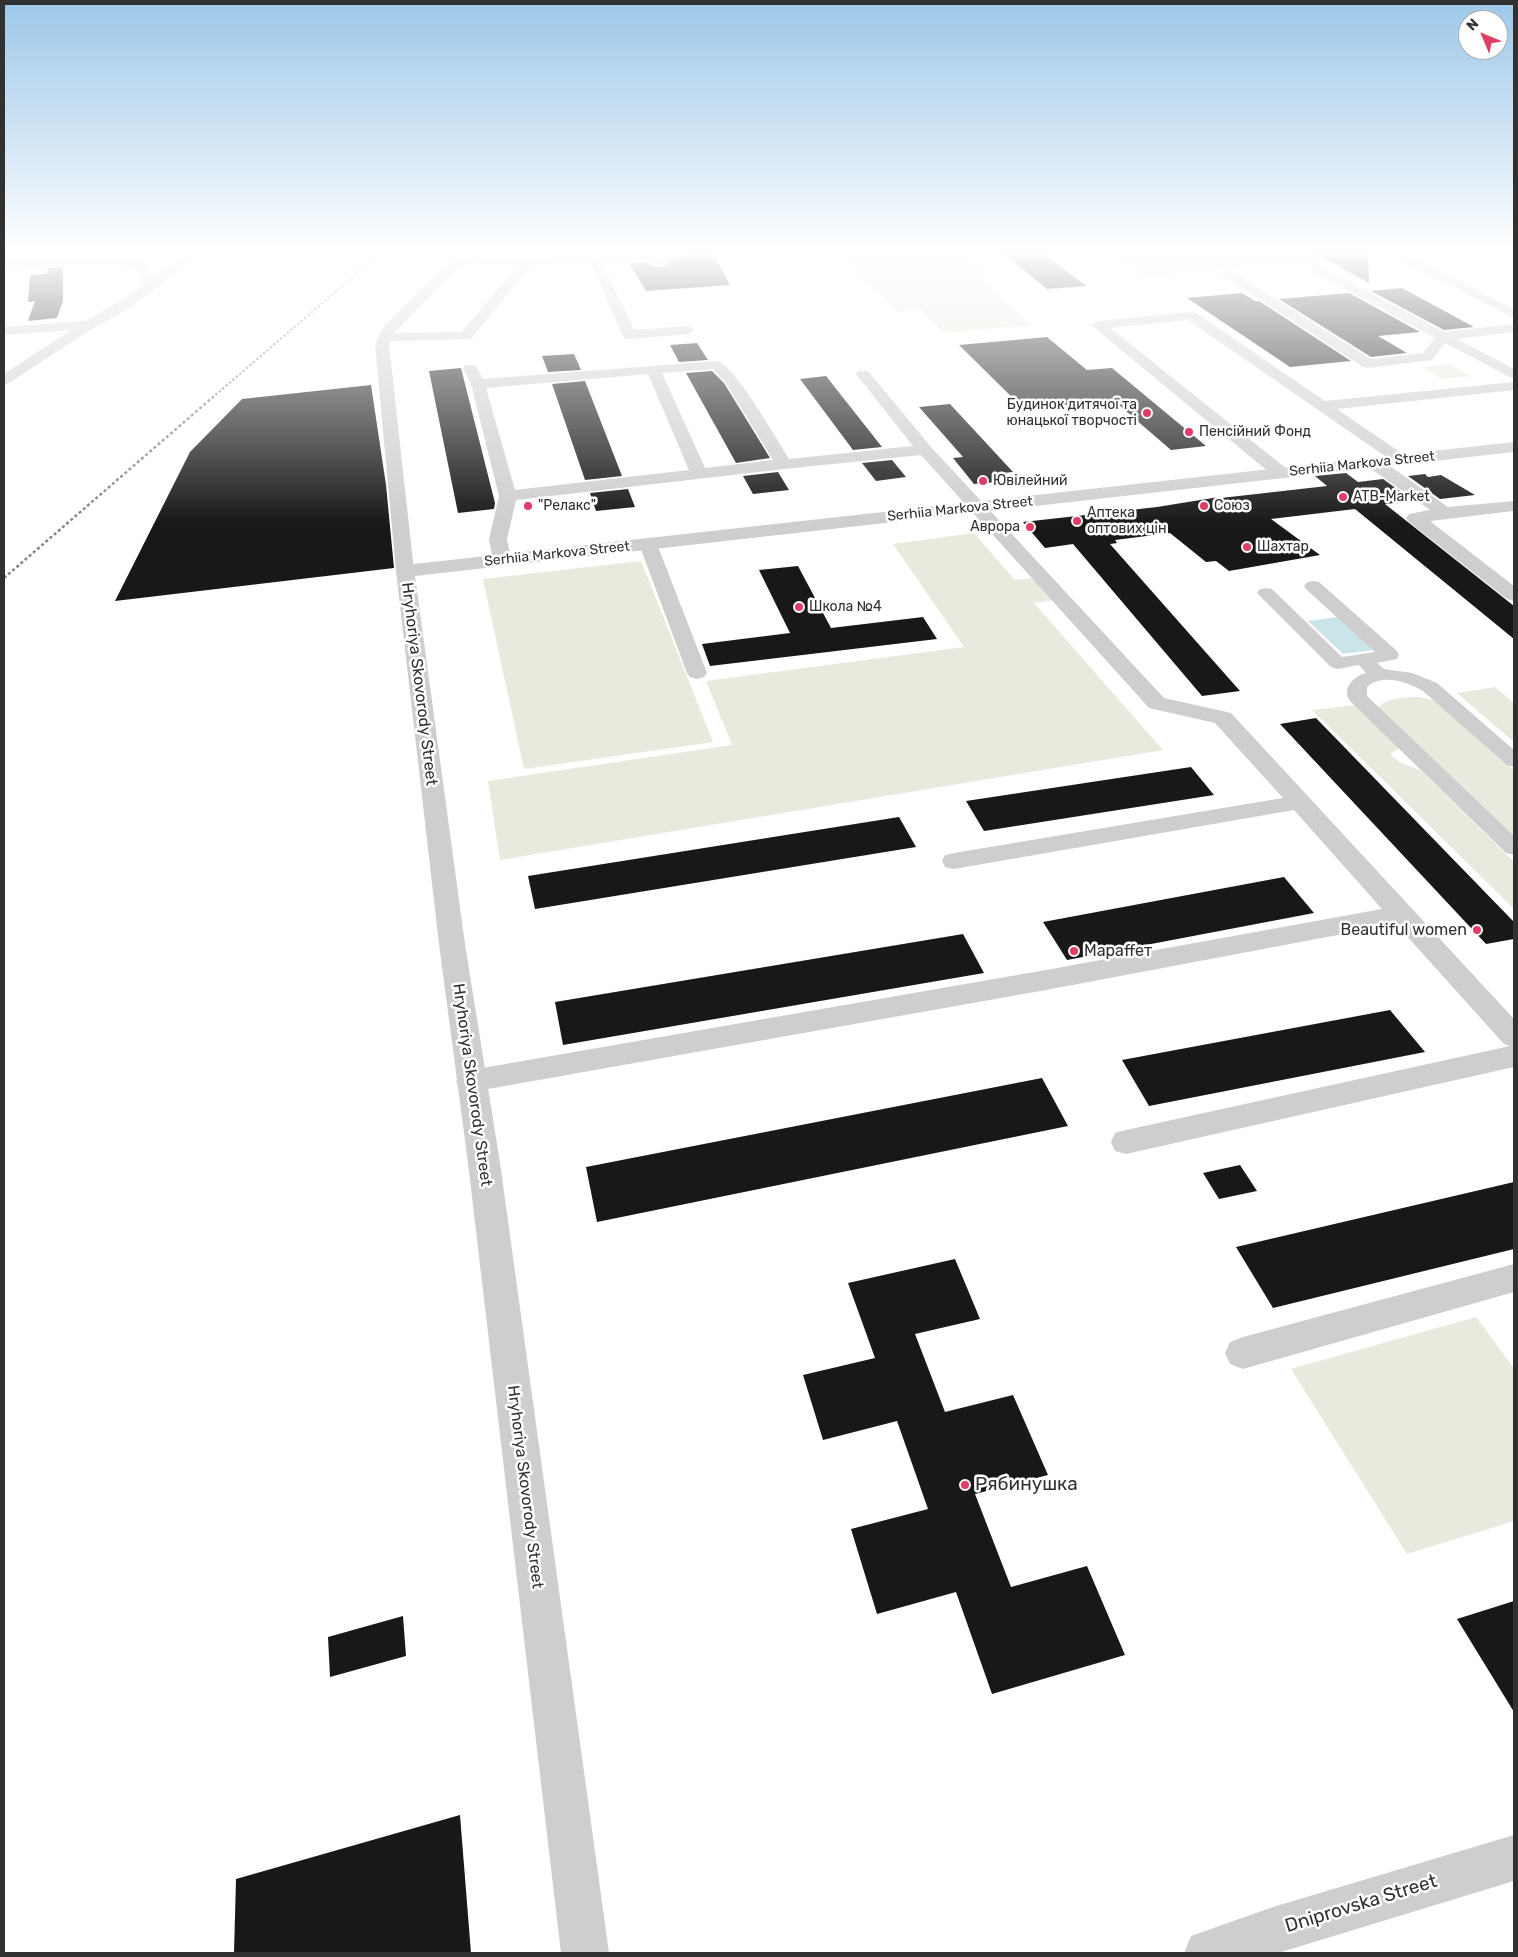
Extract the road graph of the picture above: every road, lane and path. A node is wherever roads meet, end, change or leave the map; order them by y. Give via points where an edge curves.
1 (63, 341) edge
2 (383, 341) edge
3 (1118, 341) edge
4 (1228, 341) edge
5 (1332, 341) edge
6 (1439, 341) edge
7 (1453, 341) edge
8 (653, 369) junction
9 (863, 374) dead end
10 (1514, 375) edge
11 (4, 380) edge
12 (1514, 386) edge
13 (1324, 406) junction
14 (1514, 447) edge
15 (925, 450) junction
16 (1401, 460) junction
17 (1374, 463) junction
18 (784, 464) junction
19 (699, 473) junction
20 (1281, 473) junction
21 (508, 496) junction
22 (1514, 506) edge
23 (976, 507) junction
24 (1445, 513) junction
25 (648, 544) junction
26 (502, 560) junction
27 (405, 571) junction
28 (1312, 586) dead end
29 (1266, 593) dead end
30 (1514, 595) edge
31 (1363, 659) junction
32 (697, 673) dead end
33 (1379, 674) junction
34 (1514, 760) edge
35 (1299, 802) junction
36 (1514, 848) edge
37 (954, 861) dead end
38 (1401, 914) junction
39 (1514, 1037) edge
40 (1514, 1056) edge
41 (471, 1081) junction
42 (1126, 1142) dead end
43 (1514, 1278) edge
44 (1243, 1353) dead end
45 (1514, 1858) edge
46 (1278, 1942) edge
47 (585, 1953) edge
48 (1208, 1953) edge

1 - 11 street
2 - 27 street, Hryhoriya Skovorody Street
3 - 20 street
4 - 13 street
5 - 6 street via 1368,364 1428,357
7 - 10 street
8 - 18 street via 717,365 731,380
8 - 19 street
8 - 21 street via 474,376
9 - 15 street
12 - 13 street
13 - 16 street
14 - 16 street, Serhiia Markova Street
15 - 18 street
15 - 23 street
16 - 17 street, Serhiia Markova Street
17 - 20 street, Serhiia Markova Street
17 - 24 street
18 - 19 street
19 - 21 street
20 - 23 street, Serhiia Markova Street
21 - 26 street via 498,540
22 - 24 street
23 - 25 street, Serhiia Markova Street
23 - 35 street via 1157,703 1223,718
24 - 30 street via 1414,518
25 - 26 street, Serhiia Markova Street
25 - 32 street
26 - 27 street, Serhiia Markova Street
27 - 41 street, Hryhoriya Skovorody Street
28 - 31 street via 1390,655
29 - 31 street via 1338,663
31 - 33 street
33 - 34 street via 1406,676 1430,687
33 - 36 street via 1359,683 1357,697
35 - 37 street
35 - 38 street
38 - 39 street
38 - 41 street
40 - 42 street
41 - 47 street, Hryhoriya Skovorody Street
43 - 44 street
45 - 46 street, Dniprovska Street
46 - 48 street, Dniprovska Street

